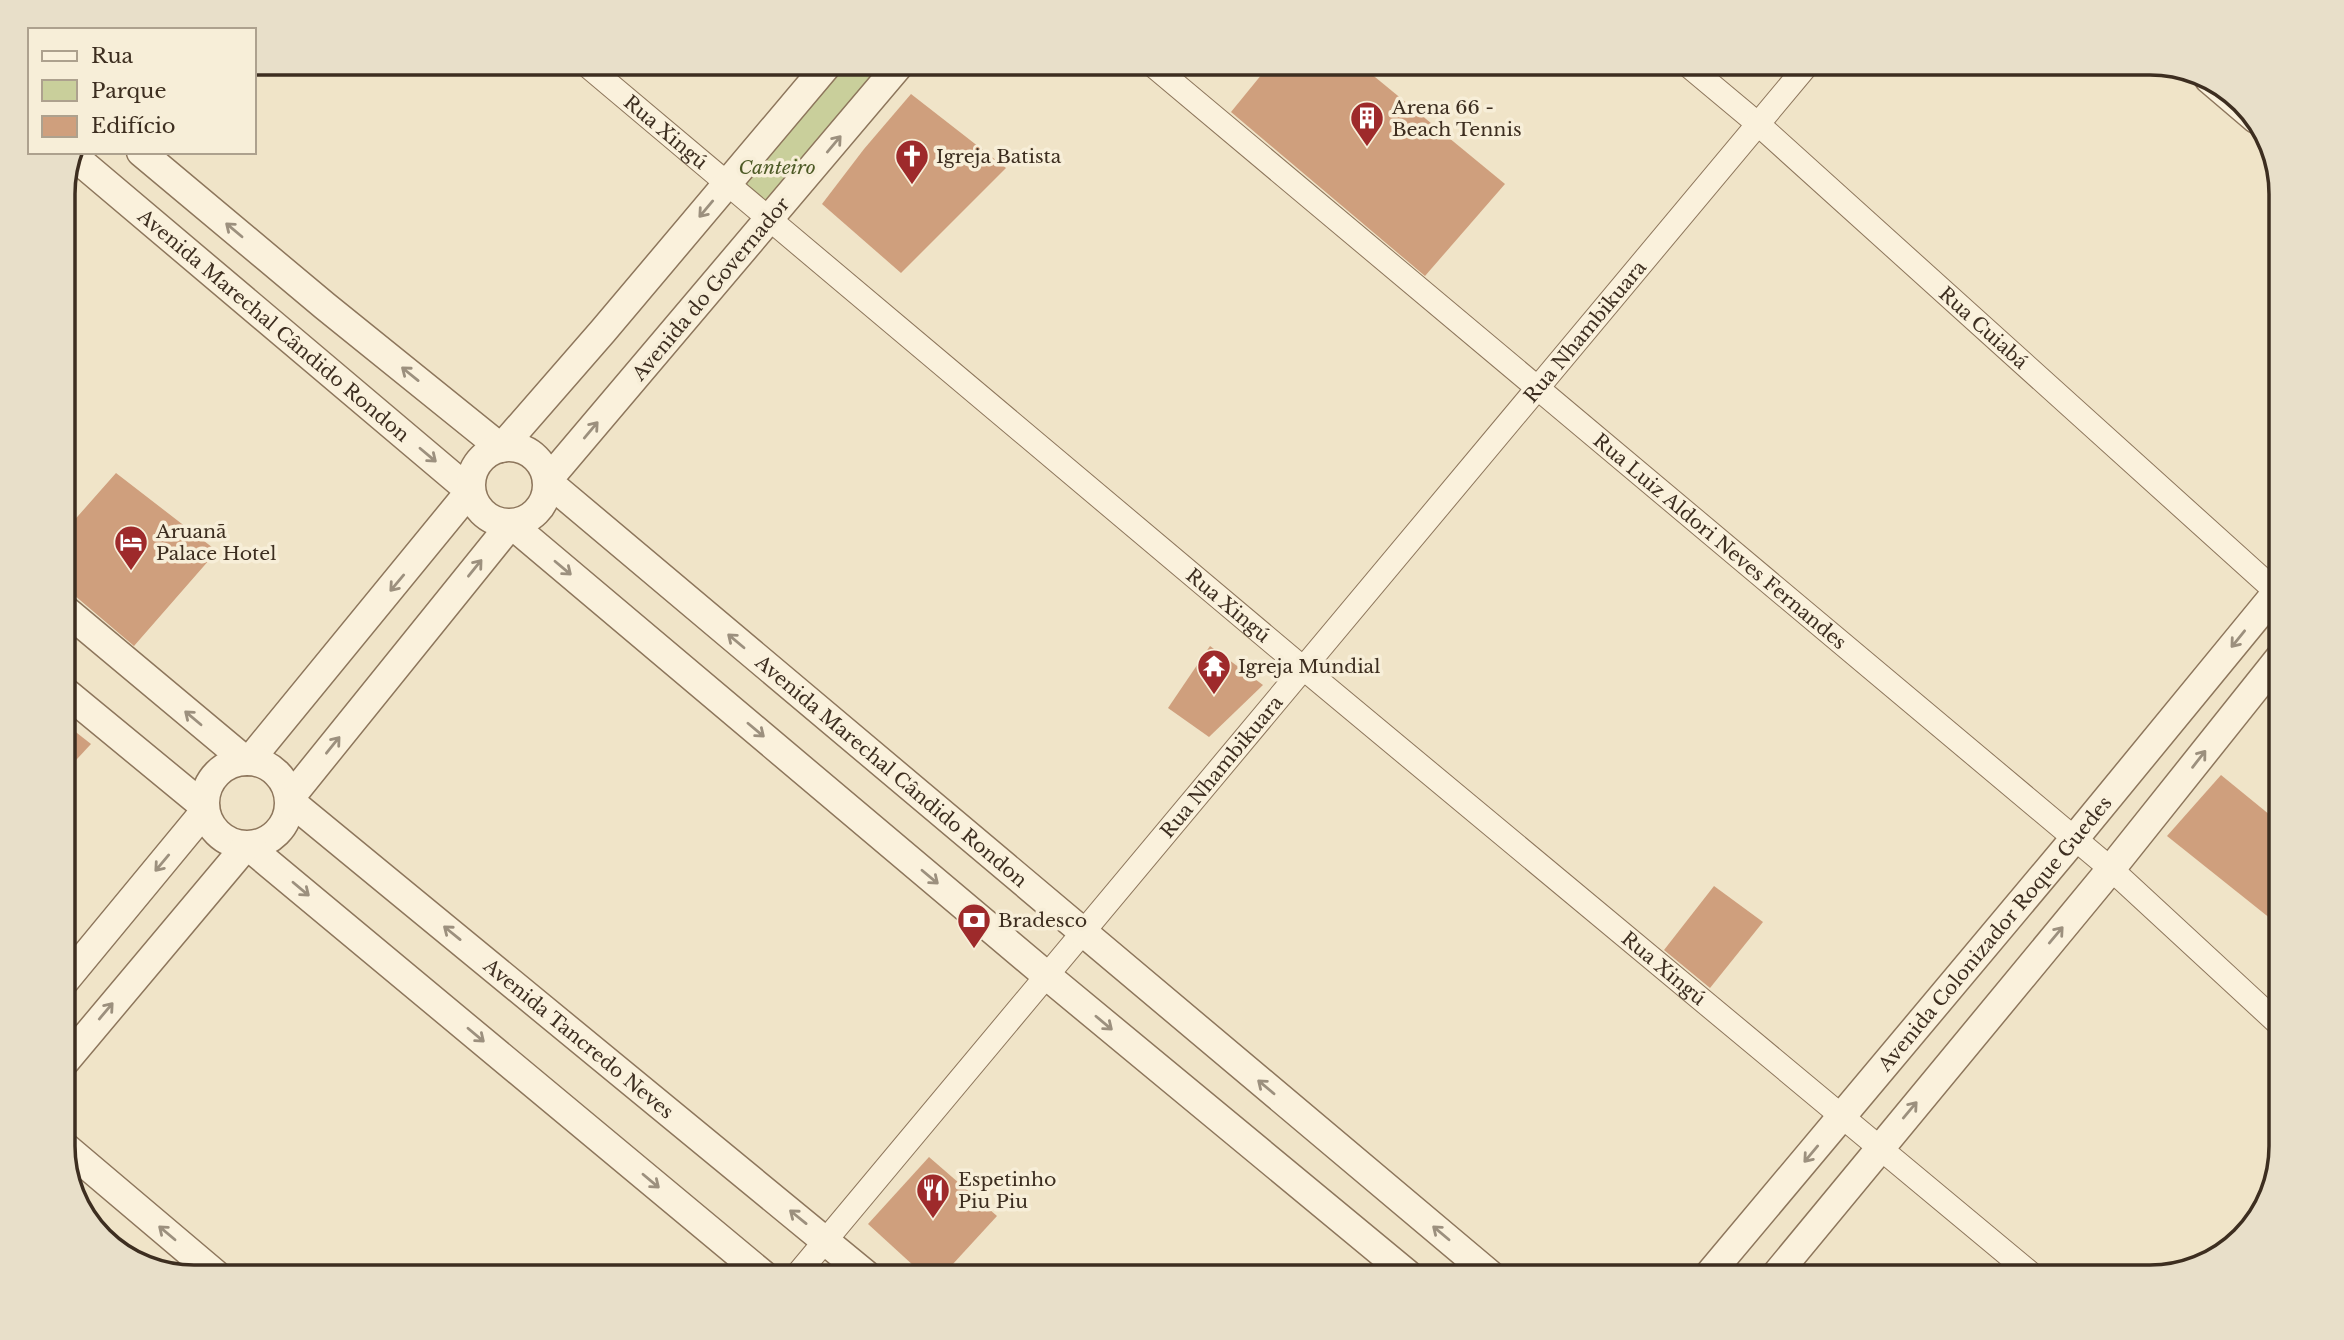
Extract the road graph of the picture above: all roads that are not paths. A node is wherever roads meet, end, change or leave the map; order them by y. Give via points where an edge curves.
1 (598, 75) edge
2 (819, 75) edge
3 (891, 75) edge
4 (1164, 75) edge
5 (1699, 75) edge
6 (1799, 75) edge
7 (1758, 124) junction
8 (143, 154) edge
9 (79, 162) edge
10 (727, 183) junction
11 (771, 219) junction
12 (1537, 387) junction
13 (501, 448) junction
14 (547, 481) junction
15 (470, 491) junction
16 (511, 524) junction
17 (2268, 582) edge
18 (2268, 605) edge
19 (76, 619) edge
20 (1303, 667) junction
21 (2269, 672) edge
22 (76, 701) edge
23 (248, 761) junction
24 (290, 800) junction
25 (205, 809) junction
26 (2075, 838) junction
27 (247, 846) junction
28 (2111, 869) junction
29 (1082, 933) junction
30 (76, 968) edge
31 (1046, 975) junction
32 (2269, 1015) edge
33 (76, 1049) edge
34 (1842, 1117) junction
35 (1879, 1148) junction
36 (76, 1156) edge
37 (826, 1240) junction
38 (205, 1265) edge
39 (752, 1265) edge
40 (805, 1265) edge
41 (855, 1265) edge
42 (1396, 1265) edge
43 (1479, 1265) edge
44 (1717, 1265) edge
45 (1784, 1265) edge
46 (2020, 1265) edge

1 - 10 street, Rua Xingú
2 - 10 street
11 -> 3 street, Avenida do Governador
4 - 12 street, Rua Luiz Aldori Neves Fernandes
5 - 7 street, Rua Cuiabá
6 - 7 street, Rua Nhambikuara
7 - 12 street, Rua Nhambikuara
7 - 17 street, Rua Cuiabá
13 -> 8 street
9 -> 15 street, Avenida Marechal Cândido Rondon
10 - 11 street, Rua Xingú
10 -> 13 street
14 -> 11 street, Avenida do Governador
11 - 20 street, Rua Xingú
12 - 20 street, Rua Nhambikuara
12 - 26 street, Rua Luiz Aldori Neves Fernandes
13 - 14 street via 526,451 544,469
13 - 15 street via 490,452 474,469
14 - 16 street via 547,494 534,515
29 -> 14 street, Avenida Marechal Cândido Rondon
15 - 16 street via 480,512
15 -> 23 street
24 -> 16 street
16 -> 31 street
18 -> 26 street, Avenida Colonizador Roque Guedes
23 -> 19 street
20 - 29 street, Rua Nhambikuara
20 - 34 street, Rua Xingú
28 -> 21 street
22 - 25 street
23 - 24 street via 259,762 281,777
23 - 25 street via 219,771 205,796
24 - 27 street via 283,828 273,838
37 -> 24 street, Avenida Tancredo Neves
25 - 27 street via 219,836
25 -> 30 street
26 - 28 street, Rua Luiz Aldori Neves Fernandes
26 - 34 street, Avenida Colonizador Roque Guedes
33 -> 27 street
27 -> 39 street
28 - 32 street, Rua Luiz Aldori Neves Fernandes
35 -> 28 street
29 - 31 street, Rua Nhambikuara
43 -> 29 street, Avenida Marechal Cândido Rondon
31 - 37 street, Rua Nhambikuara
31 -> 42 street
34 - 35 street, Rua Xingú
34 -> 44 street, Avenida Colonizador Roque Guedes
35 - 45 street
35 - 46 street, Rua Xingú
38 -> 36 street
37 - 40 street, Rua Nhambikuara
37 - 41 street, Avenida Tancredo Neves

